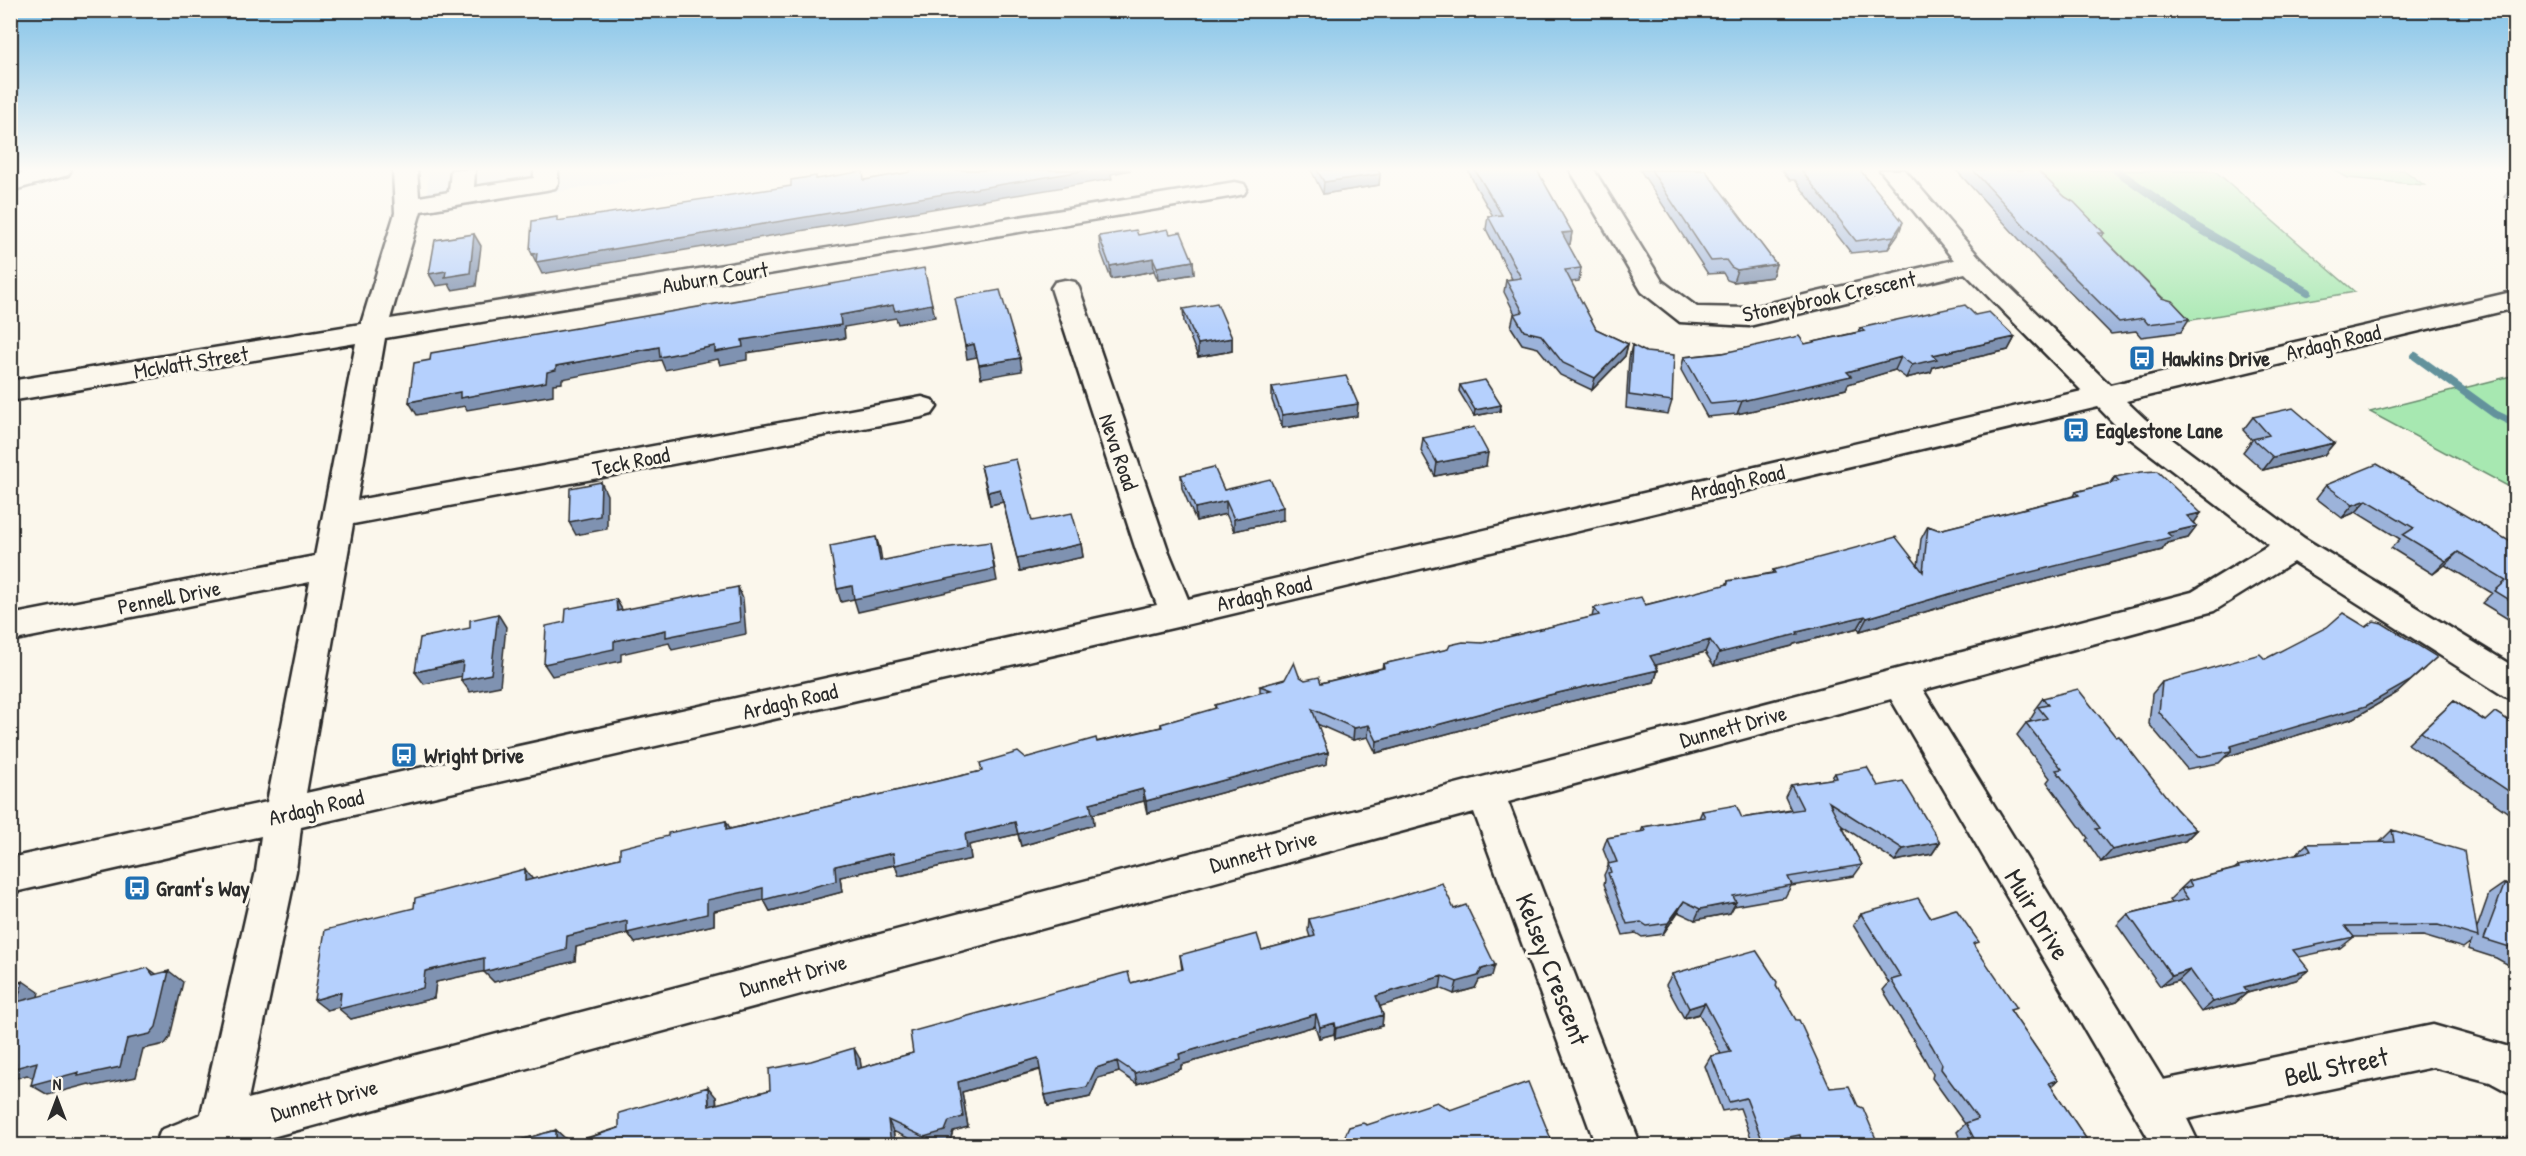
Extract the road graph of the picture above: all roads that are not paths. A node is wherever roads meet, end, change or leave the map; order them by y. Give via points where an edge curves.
1 (403, 224) edge
2 (1026, 224) edge
3 (1615, 224) edge
4 (1937, 224) edge
5 (1971, 264) junction
6 (1065, 288) dead end
7 (2516, 299) edge
8 (372, 333) junction
9 (10, 391) edge
10 (2103, 397) junction
11 (922, 407) dead end
12 (340, 515) junction
13 (2293, 546) junction
14 (327, 566) junction
15 (1177, 614) junction
16 (10, 628) edge
17 (1899, 682) junction
18 (2516, 686) edge
19 (1486, 793) junction
20 (283, 814) junction
21 (10, 876) edge
22 (2516, 1075) edge
23 (2152, 1104) junction
24 (219, 1137) edge
25 (177, 1146) edge
26 (1619, 1146) edge
27 (2178, 1146) edge

1 - 8 street
2 - 8 street, Auburn Court
3 - 5 street, Stoneybrook Crescent via 1652,286 1690,316 1749,317
4 - 5 street
5 - 10 street
6 - 15 street, Neva Road
7 - 10 street, Ardagh Road
8 - 9 street, McWatt Street
8 - 12 street
10 - 13 street via 2134,426
10 - 15 street, Ardagh Road
11 - 12 street, Teck Road
12 - 14 street
13 - 17 street, Dunnett Drive via 2202,602
13 - 18 street
14 - 16 street, Pennell Drive
14 - 20 street
15 - 20 street, Ardagh Road
17 - 19 street, Dunnett Drive
17 - 23 street, Muir Drive
19 - 24 street, Dunnett Drive
19 - 26 street, Kelsey Crescent
20 - 21 street, Ardagh Road
20 - 24 street via 276,871
22 - 23 street, Bell Street via 2501,1064 2433,1046
23 - 27 street, Muir Drive
24 - 25 street, Dunnett Drive

